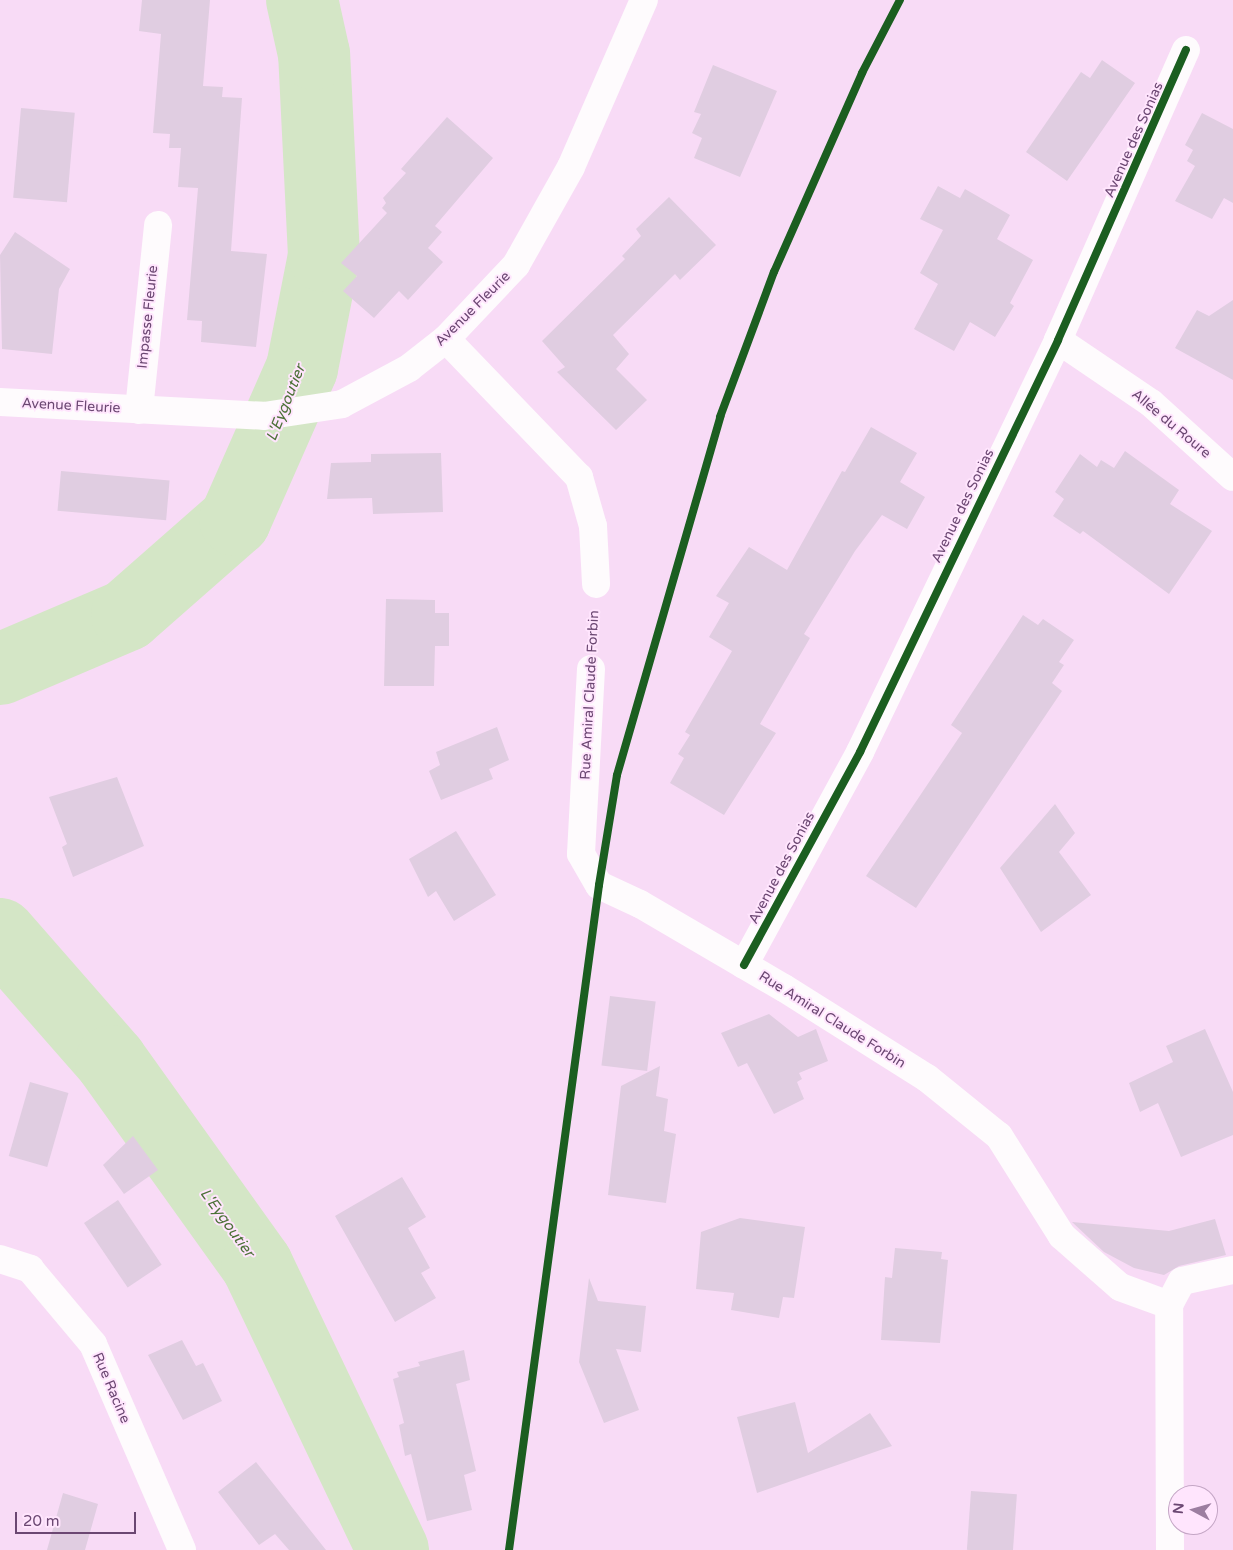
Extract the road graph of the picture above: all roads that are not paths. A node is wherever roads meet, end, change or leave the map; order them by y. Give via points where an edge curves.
1 (644, 0) edge
2 (1186, 50) dead end
3 (158, 225) dead end
4 (446, 339) junction
5 (1058, 340) junction
6 (0, 402) edge
7 (139, 410) junction
8 (1233, 477) edge
9 (596, 584) road end
10 (591, 669) road end
11 (744, 965) junction
12 (0, 1259) edge
13 (1233, 1270) edge
14 (1169, 1305) junction
15 (182, 1550) edge
16 (1170, 1550) edge

1 - 4 street, Avenue Fleurie via 571,167 516,265
2 - 5 street, Avenue des Sonias
3 - 7 street, Impasse Fleurie
4 - 7 street, Avenue Fleurie via 409,368 342,404 264,416
4 - 9 street via 580,477 593,526
5 - 8 street, Allée du Roure via 1151,403
5 - 11 street, Avenue des Sonias via 860,752
6 - 7 street, Avenue Fleurie
10 - 11 street, Rue Amiral Claude Forbin via 581,854 599,885 640,904
11 - 14 street, Rue Amiral Claude Forbin via 927,1078 999,1136 1062,1236 1120,1287
12 - 15 street, Rue Racine via 30,1268 93,1344
13 - 14 street via 1182,1281
14 - 16 street

